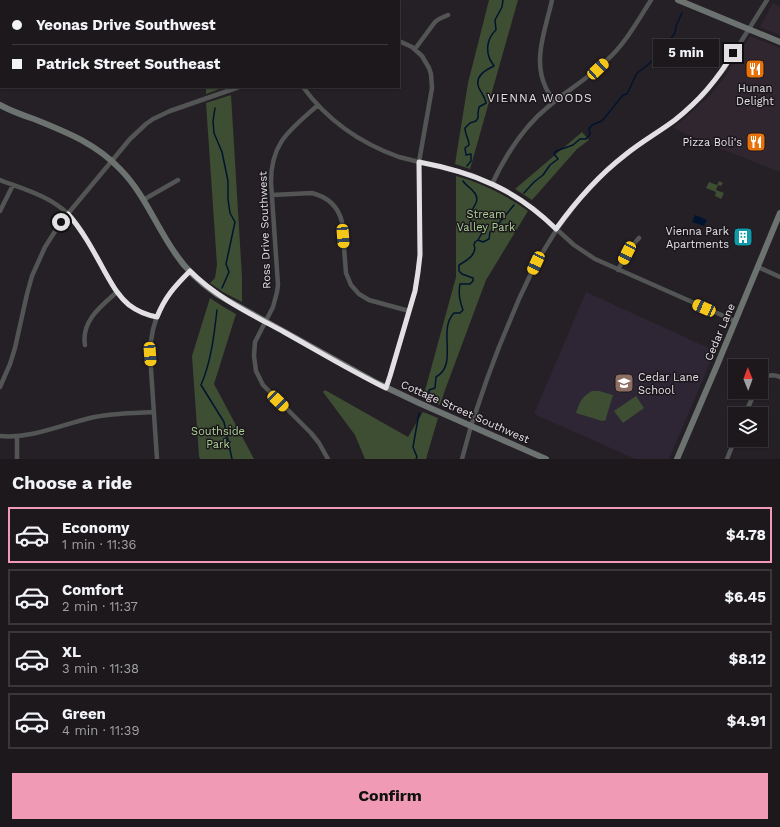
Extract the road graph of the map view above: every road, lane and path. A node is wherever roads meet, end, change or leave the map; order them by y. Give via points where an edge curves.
1 (552, 0) edge
2 (651, 0) edge
3 (678, 0) edge
4 (768, 0) edge
5 (448, 15) dead end
6 (748, 29) junction
7 (400, 41) edge
8 (780, 42) edge
9 (415, 49) junction
10 (236, 88) edge
11 (304, 88) edge
12 (555, 101) junction
13 (0, 105) edge
14 (318, 105) junction
15 (112, 161) junction
16 (419, 162) junction
17 (0, 180) edge
18 (178, 180) dead end
19 (492, 184) junction
20 (13, 185) junction
21 (272, 195) junction
22 (143, 200) junction
23 (0, 211) edge
24 (780, 212) edge
25 (68, 214) junction
26 (556, 229) junction
27 (639, 238) dead end
28 (758, 267) junction
29 (618, 270) junction
30 (190, 271) junction
31 (780, 277) edge
32 (117, 292) junction
33 (409, 311) junction
34 (157, 317) junction
35 (735, 321) junction
36 (265, 322) junction
37 (85, 345) dead end
38 (768, 376) edge
39 (780, 377) edge
40 (0, 387) edge
41 (386, 388) junction
42 (154, 412) junction
43 (471, 426) junction
44 (0, 436) edge
45 (17, 437) junction
46 (731, 447) edge
47 (17, 459) edge
48 (157, 459) edge
49 (328, 459) edge
50 (462, 459) edge
51 (546, 459) edge
52 (677, 459) edge
53 (726, 459) edge

1 - 12 street via 541,45 540,70 547,90
2 - 12 street via 624,41 607,60
3 - 6 street
4 - 6 street
5 - 9 street via 435,22
6 - 8 street
6 - 26 street via 724,69 703,95 676,119 607,170
7 - 9 street
9 - 16 street via 426,62 432,81
10 - 15 street via 153,119 138,131
11 - 14 street
12 - 19 street via 521,135 508,153
13 - 15 street, Cottage Street Southwest via 68,133 98,149
14 - 16 street via 340,126 364,142 388,154
14 - 21 street, Ross Drive Southwest via 288,133 278,147 272,162
15 - 22 street, Cottage Street Southwest via 129,178
15 - 25 street
16 - 19 street via 466,174
16 - 33 street via 420,255
17 - 20 street
18 - 22 street
19 - 26 street via 529,205
20 - 23 street
20 - 25 street via 53,202
21 - 33 street via 312,193 328,199 334,205 342,222 346,273 351,285 368,300
21 - 36 street, Ross Drive Southwest via 278,285 276,300
22 - 30 street, Cottage Street Southwest via 175,254
24 - 28 street, Cedar Lane
25 - 32 street via 82,232
25 - 40 street via 45,247 32,276 15,348
26 - 29 street via 595,259
26 - 43 street via 536,263 516,306
27 - 29 street
28 - 31 street
28 - 35 street, Cedar Lane
29 - 35 street
30 - 34 street via 171,291
30 - 36 street, Cottage Street Southwest via 218,295
32 - 34 street via 134,309
32 - 37 street via 98,309 88,323 84,334
33 - 41 street
34 - 42 street via 150,348
35 - 52 street, Cedar Lane
36 - 41 street, Cottage Street Southwest
36 - 49 street, Ross Drive Southwest via 257,336 254,349 254,364 259,378 267,390 311,433
38 - 39 street
41 - 43 street, Cottage Street Southwest
42 - 45 street via 104,416
42 - 48 street
43 - 50 street
43 - 51 street, Cottage Street Southwest
44 - 45 street
45 - 47 street
46 - 53 street

